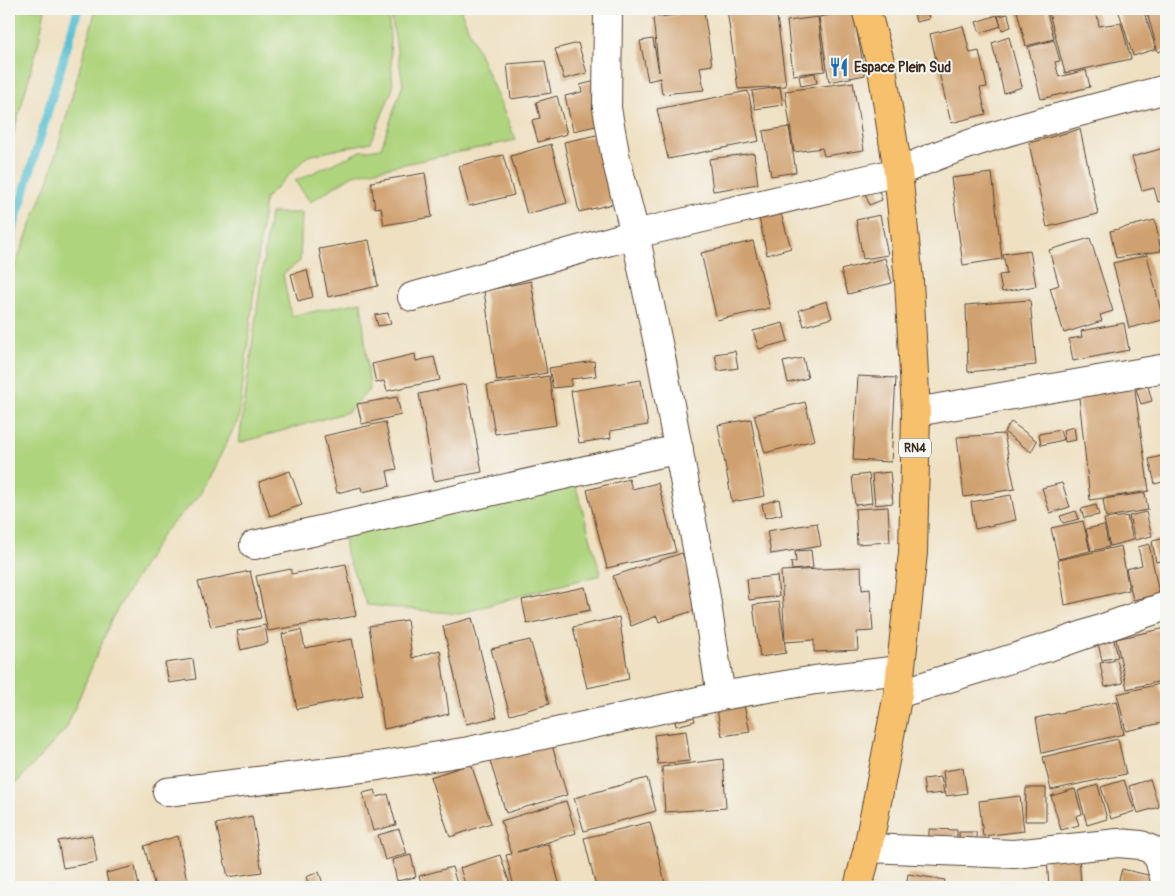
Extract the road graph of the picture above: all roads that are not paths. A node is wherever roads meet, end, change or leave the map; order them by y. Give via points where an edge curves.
1 (608, 9) edge
2 (866, 9) edge
3 (1166, 89) edge
4 (898, 172) junction
5 (635, 234) junction
6 (412, 297) dead end
7 (1166, 368) edge
8 (916, 412) junction
9 (678, 449) junction
10 (254, 546) dead end
11 (1166, 606) edge
12 (899, 682) junction
13 (721, 696) junction
14 (167, 792) dead end
15 (868, 848) junction
16 (1166, 884) edge
17 (858, 887) edge

1 - 5 street via 607,108
2 - 4 highway, RN4 via 882,69
3 - 4 street via 966,145
4 - 5 street
4 - 8 highway, RN4 via 909,281
5 - 6 street
5 - 9 street
7 - 8 street
8 - 12 highway, RN4 via 913,553
9 - 10 street
9 - 13 street
11 - 12 street via 1058,644
12 - 13 street via 815,680
12 - 15 highway, RN4
13 - 14 street via 469,751 378,766
15 - 16 street via 1014,854 1118,843 1141,845 1152,850 1159,859
15 - 17 highway, RN4

